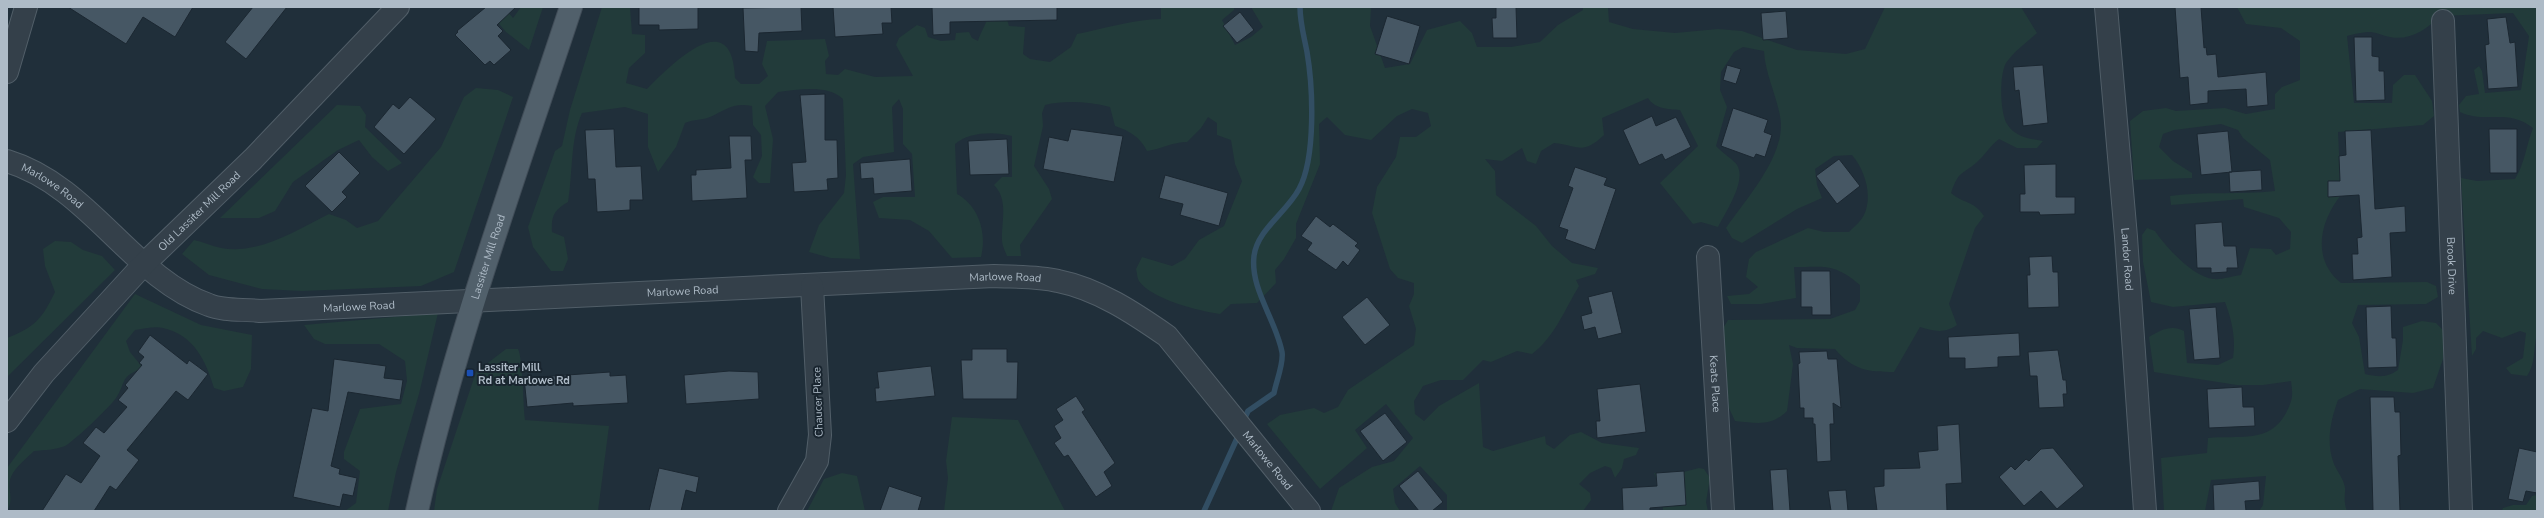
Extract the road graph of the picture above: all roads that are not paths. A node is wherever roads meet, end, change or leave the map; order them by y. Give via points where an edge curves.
1 (26, 7) edge
2 (398, 7) edge
3 (571, 7) edge
4 (2106, 7) edge
5 (2443, 21) dead end
6 (7, 72) edge
7 (7, 161) edge
8 (1708, 257) dead end
9 (144, 264) junction
10 (812, 286) junction
11 (473, 300) junction
12 (7, 421) edge
13 (417, 511) edge
14 (789, 511) edge
15 (1309, 511) edge
16 (1722, 511) edge
17 (2145, 511) edge
18 (2461, 511) edge

1 - 6 street
2 - 9 street, Old Lassiter Mill Road via 253,159
3 - 11 main road, Lassiter Mill Road
4 - 17 street, Landor Road via 2126,237
5 - 18 street, Brook Drive
7 - 9 street, Marlowe Road via 32,169 88,210
8 - 16 street, Keats Place
9 - 11 street, Marlowe Road via 183,292 210,306 260,311
9 - 12 street, Old Lassiter Mill Road via 44,372
10 - 11 street, Marlowe Road
10 - 14 street, Chaucer Place via 820,435 817,461
10 - 15 street, Marlowe Road via 994,276 1058,280 1108,299 1139,316 1167,336
11 - 13 main road, Lassiter Mill Road via 431,447

